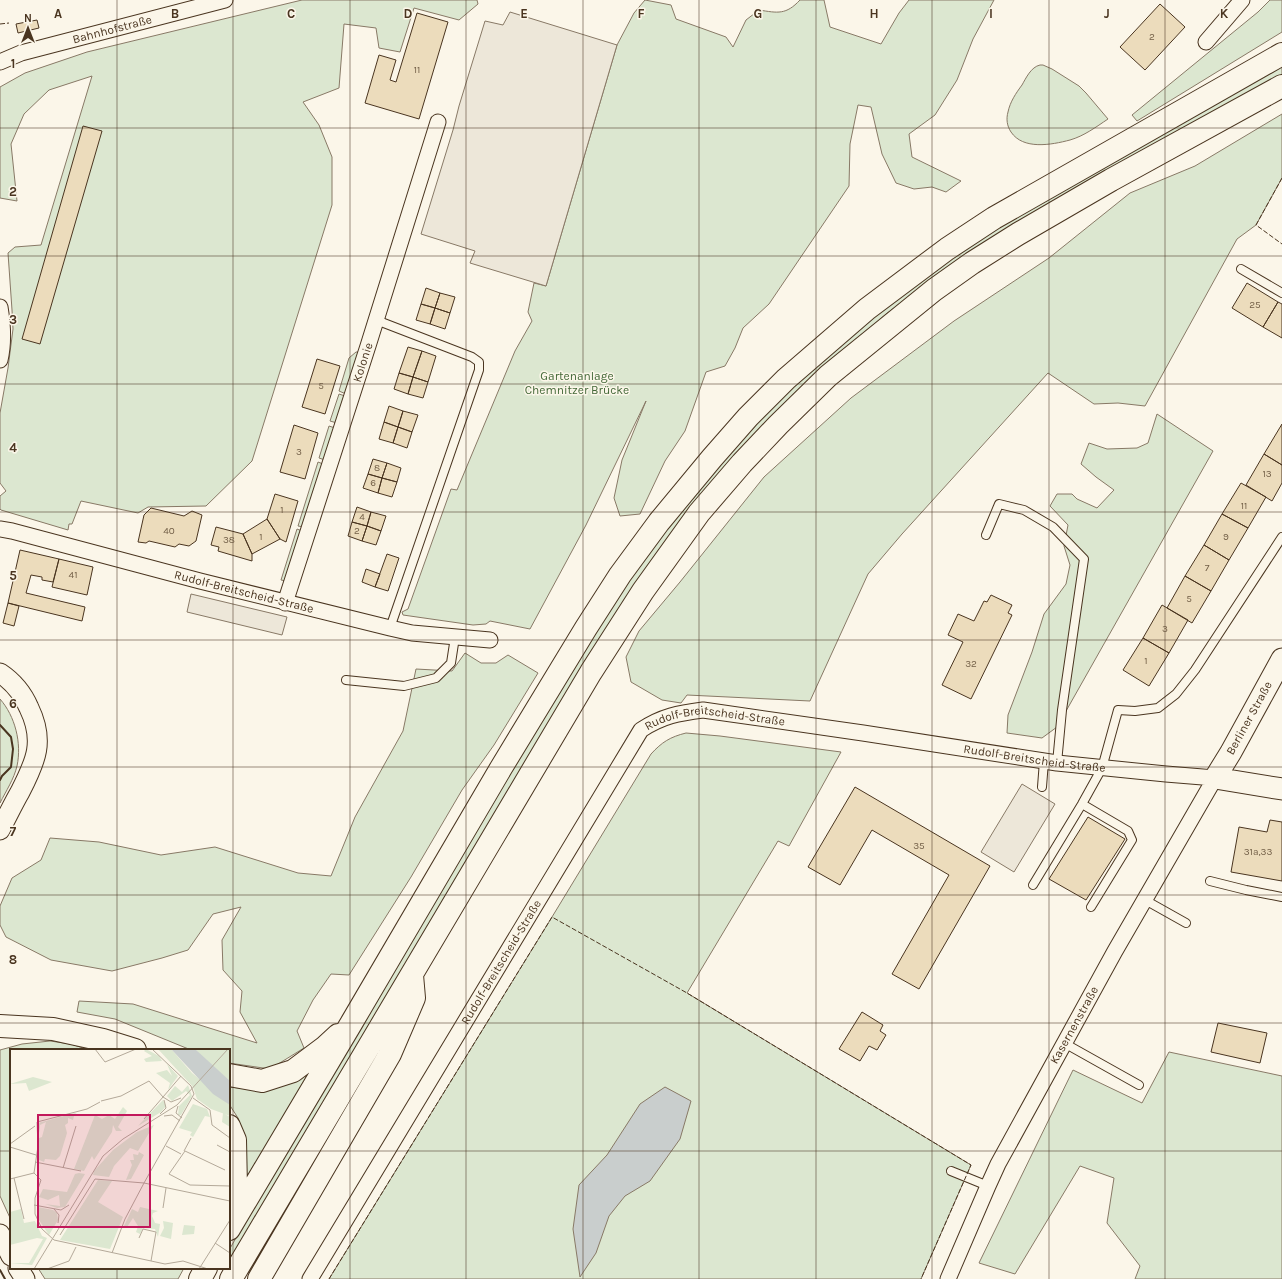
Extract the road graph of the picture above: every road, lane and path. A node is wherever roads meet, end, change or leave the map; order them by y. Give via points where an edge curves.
1 (225, 0) edge
2 (1242, 0) edge
3 (1206, 42) dead end
4 (1282, 54) edge
5 (0, 62) edge
6 (1282, 86) edge
7 (438, 122) dead end
8 (1241, 269) dead end
9 (1282, 293) edge
10 (0, 308) edge
11 (376, 320) junction
12 (0, 360) edge
13 (0, 529) edge
14 (986, 535) dead end
15 (1281, 541) edge
16 (285, 603) junction
17 (390, 628) junction
18 (455, 637) junction
19 (490, 640) dead end
20 (1282, 659) edge
21 (0, 673) edge
22 (346, 680) dead end
23 (1050, 762) junction
24 (1102, 768) junction
25 (1215, 778) junction
26 (1042, 786) dead end
27 (1282, 789) edge
28 (1082, 804) junction
29 (0, 830) edge
30 (1210, 881) dead end
31 (1033, 885) dead end
32 (1282, 897) edge
33 (1145, 900) junction
34 (1091, 907) dead end
35 (1186, 923) dead end
36 (412, 974) junction
37 (352, 1022) junction
38 (0, 1026) edge
39 (1064, 1043) junction
40 (132, 1049) edge
41 (230, 1076) edge
42 (1139, 1086) dead end
43 (230, 1128) edge
44 (951, 1170) dead end
45 (988, 1186) junction
46 (230, 1222) edge
47 (230, 1226) edge
48 (0, 1234) edge
49 (10, 1254) edge
50 (19, 1269) edge
51 (205, 1269) edge
52 (25, 1279) edge
53 (200, 1279) edge
54 (231, 1279) edge
55 (259, 1279) edge
56 (310, 1279) edge
57 (948, 1279) edge

1 - 5 street, Bahnhofstraße via 21,53
2 - 3 street
4 - 37 highway via 1007,211 947,249 861,314 786,379 748,417 659,522 620,575 505,762
6 - 36 highway via 1111,180 972,263 872,339 828,376 778,425 699,513 643,592 591,672
7 - 11 street, Kolonie
8 - 9 lane
10 - 12 street via 3,348
11 - 16 street, Kolonie
11 - 17 lane via 479,362 479,370
13 - 16 street, Rudolf-Breitscheid-Straße
14 - 23 lane via 999,504 1024,510 1053,527 1084,559 1062,710
15 - 24 lane via 1195,670 1176,694 1158,708 1118,710
16 - 17 street, Rudolf-Breitscheid-Straße
17 - 18 street, Rudolf-Breitscheid-Straße
18 - 19 street, Rudolf-Breitscheid-Straße
18 - 22 lane via 451,663 436,678 404,686
20 - 25 main road, Berliner Straße
21 - 29 street via 7,677 27,702 38,731 36,758
23 - 24 street, Rudolf-Breitscheid-Straße
23 - 26 lane
23 - 56 street, Rudolf-Breitscheid-Straße via 703,710 668,716 641,730
24 - 25 street, Rudolf-Breitscheid-Straße
24 - 28 lane
25 - 27 main road, Rudolf-Breitscheid-Straße
25 - 33 street, Kasernenstraße
28 - 31 lane
28 - 34 lane via 1128,831 1132,840
30 - 32 lane
33 - 35 lane
33 - 39 street, Kasernenstraße
36 - 54 highway
36 - 55 highway via 414,998 390,1054
37 - 41 highway via 293,1071 262,1081
37 - 47 highway
38 - 40 highway via 53,1030
39 - 42 lane
39 - 45 street, Kasernenstraße
43 - 46 highway via 235,1140 236,1188
44 - 45 lane
45 - 57 street, Kasernenstraße
48 - 49 street
50 - 52 street
51 - 53 highway

